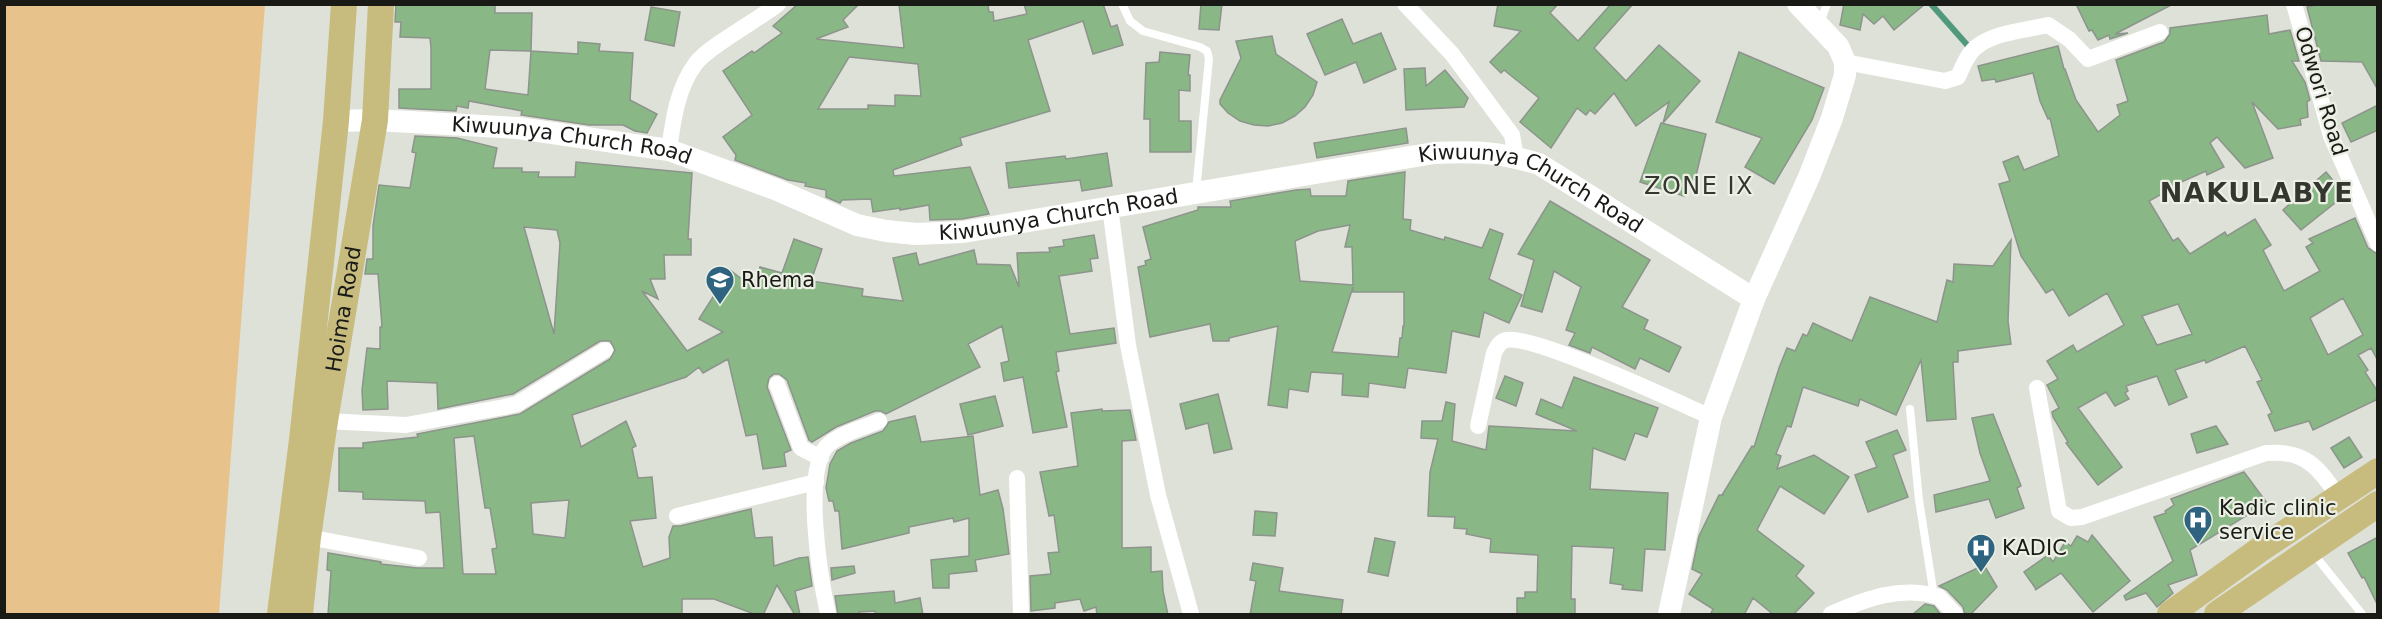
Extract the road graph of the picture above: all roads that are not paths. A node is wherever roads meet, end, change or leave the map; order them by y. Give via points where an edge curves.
1 (344, 4) edge
2 (381, 4) edge
3 (778, 4) edge
4 (1122, 4) edge
5 (1404, 4) edge
6 (1798, 4) edge
7 (2294, 4) edge
8 (1823, 15) edge
9 (2160, 32) dead end
10 (1845, 69) junction
11 (375, 120) junction
12 (336, 121) junction
13 (669, 150) junction
14 (1516, 157) junction
15 (1196, 193) junction
16 (1110, 207) junction
17 (2378, 244) edge
18 (1754, 299) junction
19 (605, 350) dead end
20 (777, 384) dead end
21 (2037, 388) dead end
22 (1910, 409) dead end
23 (1711, 417) junction
24 (879, 421) dead end
25 (325, 422) junction
26 (1478, 426) dead end
27 (821, 458) junction
28 (2378, 471) edge
29 (1017, 478) dead end
30 (816, 482) junction
31 (2338, 496) junction
32 (2378, 504) edge
33 (677, 516) dead end
34 (308, 537) junction
35 (2310, 550) junction
36 (419, 558) dead end
37 (1934, 596) junction
38 (280, 615) edge
39 (300, 615) edge
40 (828, 615) edge
41 (1021, 615) edge
42 (1191, 615) edge
43 (1669, 615) edge
44 (1831, 615) edge
45 (1955, 615) edge
46 (2170, 615) edge
47 (2217, 615) edge
48 (2362, 615) edge

1 - 12 main road, Hoima Road
2 - 11 main road, Hoima Road
3 - 13 street via 696,62 675,112
4 - 15 lane via 1130,21 1143,31 1207,51
5 - 14 street via 1452,54 1512,135
6 - 8 street
7 - 17 street, Odwori Road via 2331,136
8 - 10 street
9 - 10 street via 2088,59 2048,25 1978,45 1964,61 1958,77 1945,81
10 - 18 street via 1832,118 1809,177
11 - 12 street, Kiwuunya Church Road
11 - 13 street, Kiwuunya Church Road via 518,128
11 - 25 main road, Hoima Road
12 - 38 main road, Hoima Road
13 - 16 street, Kiwuunya Church Road via 857,225 886,231 963,232
14 - 15 street, Kiwuunya Church Road via 1477,151 1434,153
14 - 18 street, Kiwuunya Church Road via 1539,164
15 - 16 street, Kiwuunya Church Road
16 - 42 street via 1128,345 1158,495
18 - 23 street
19 - 25 street via 517,404 406,425
20 - 27 street via 801,448
21 - 31 street via 2060,511 2071,518 2082,518 2266,453 2282,452 2308,461 2321,471
22 - 37 lane
23 - 26 street via 1570,356 1518,339 1497,346
23 - 43 street
24 - 27 street via 829,444
25 - 34 main road, Hoima Road
27 - 30 street
28 - 31 main road
29 - 41 street
30 - 33 street
30 - 40 street via 820,580
31 - 46 main road
32 - 35 main road
34 - 36 street
34 - 39 main road, Hoima Road
35 - 47 main road
35 - 48 lane
37 - 44 street via 1885,595
37 - 45 street via 1940,597

